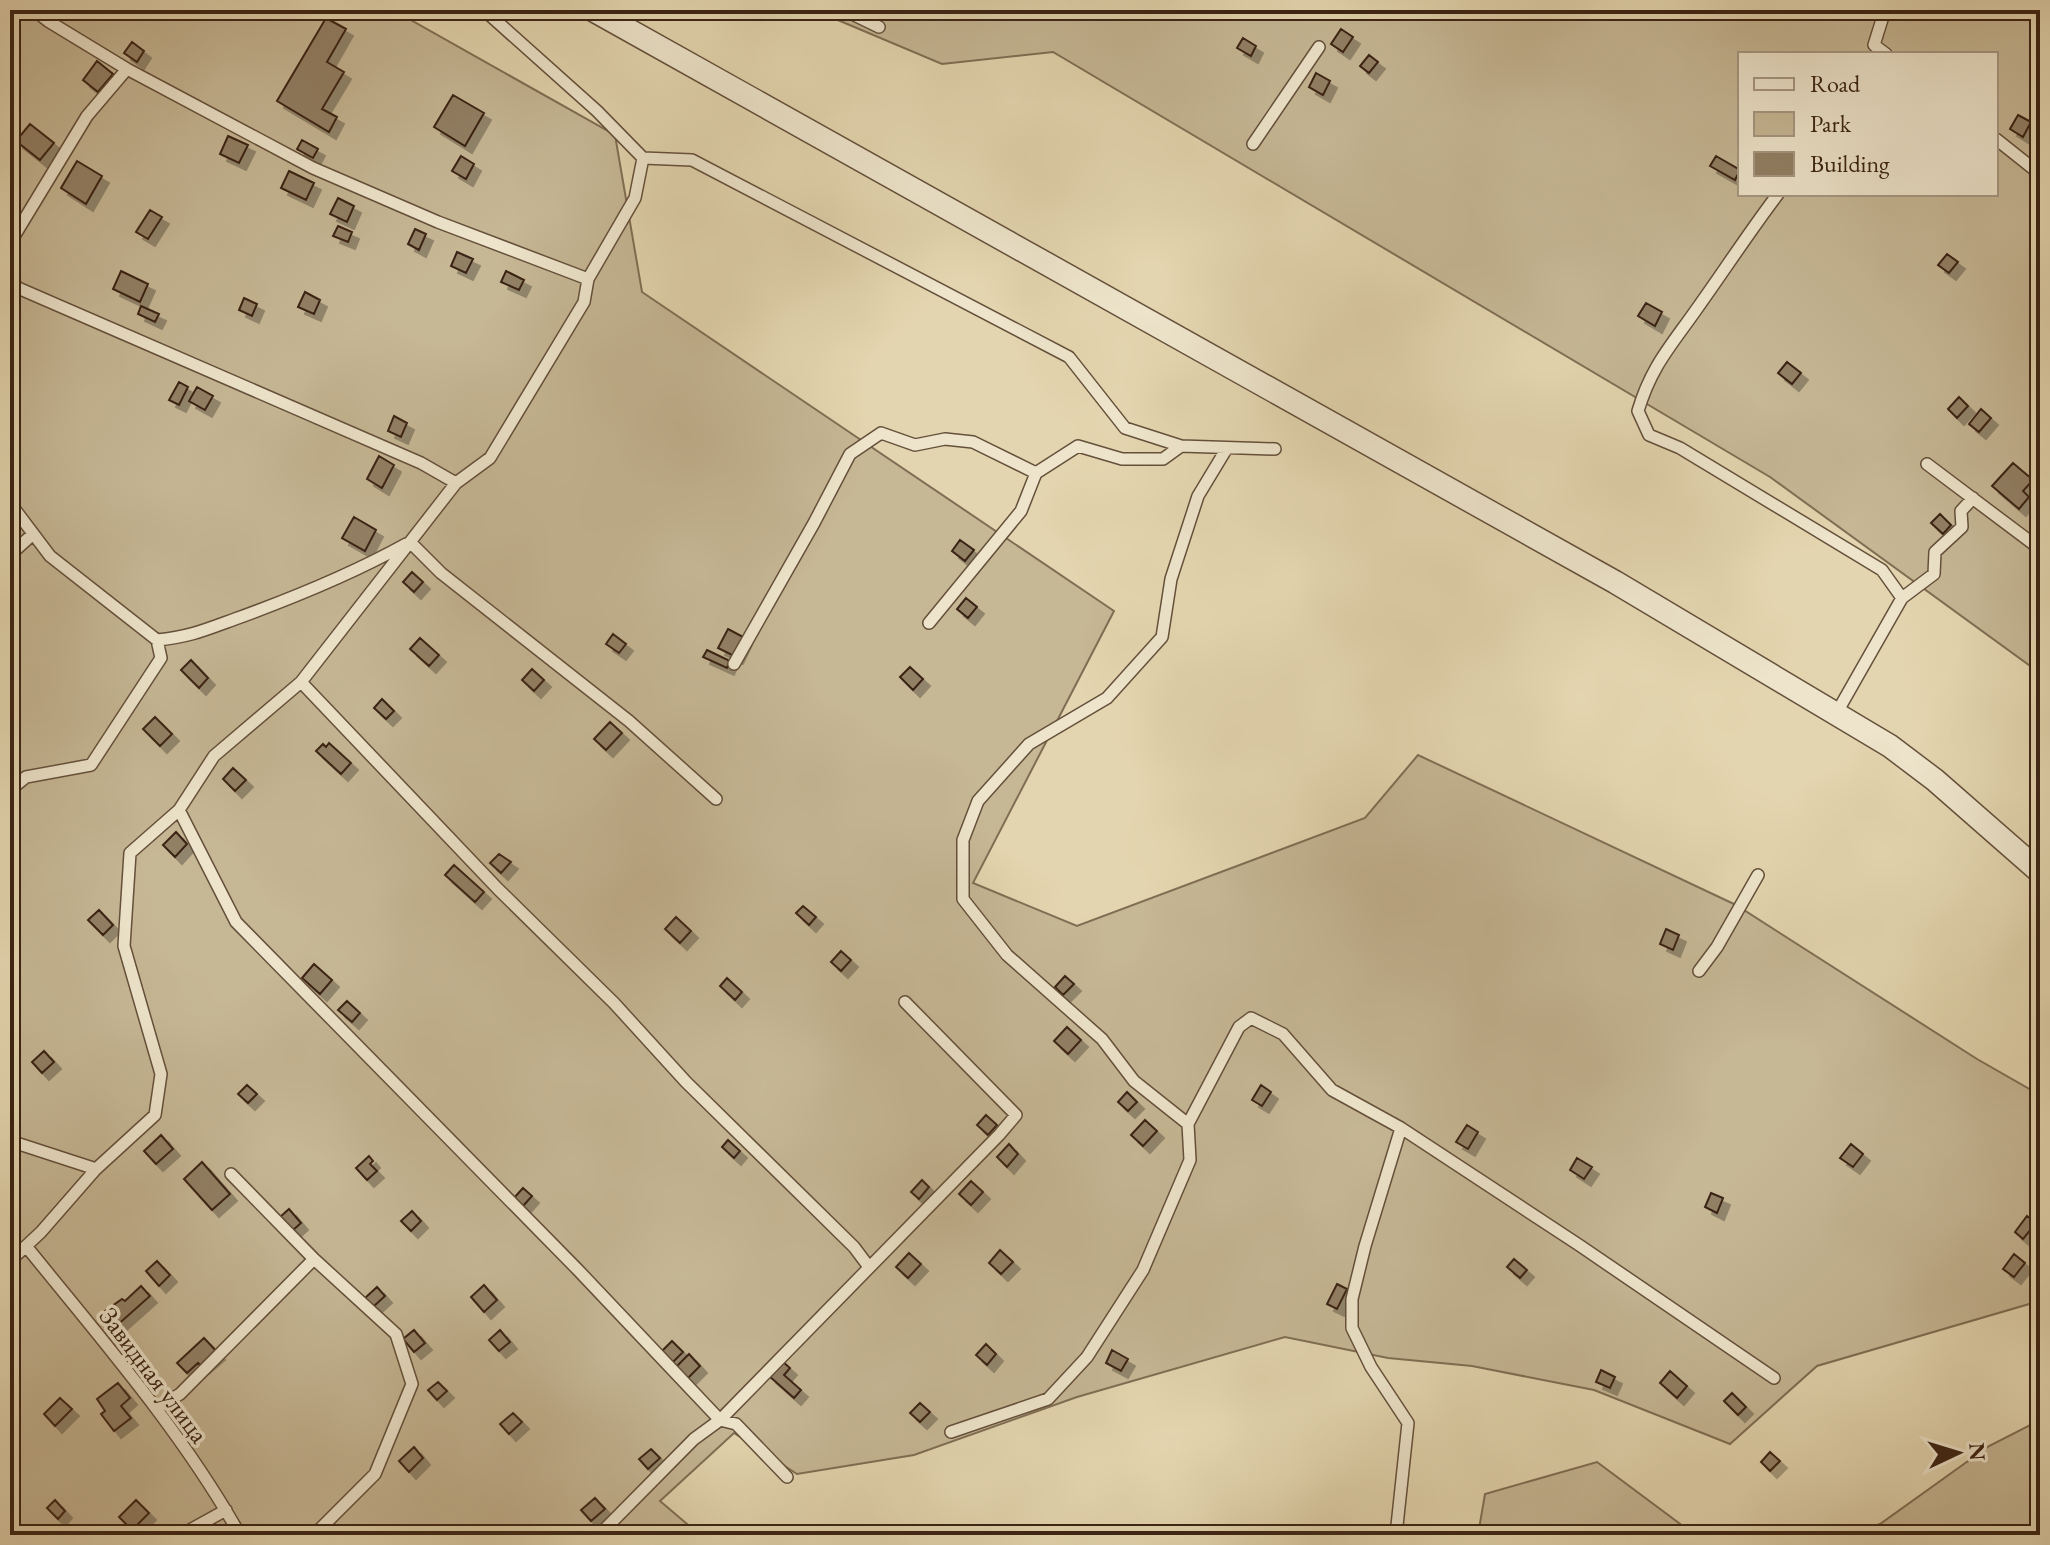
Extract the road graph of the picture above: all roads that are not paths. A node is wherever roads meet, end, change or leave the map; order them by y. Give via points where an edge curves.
1 (34, 10) edge
2 (484, 10) edge
3 (593, 10) edge
4 (844, 10) edge
5 (1885, 10) edge
6 (879, 27) dead end
7 (1319, 47) dead end
8 (1871, 49) edge
9 (127, 69) junction
10 (1998, 141) edge
11 (1253, 144) dead end
12 (643, 158) junction
13 (2040, 174) edge
14 (1776, 196) edge
15 (10, 243) edge
16 (10, 278) edge
17 (588, 279) junction
18 (1181, 446) junction
19 (1227, 448) junction
20 (1275, 449) dead end
21 (1927, 464) dead end
22 (1036, 473) junction
23 (456, 483) junction
24 (1973, 498) junction
25 (10, 503) edge
26 (33, 534) junction
27 (410, 542) junction
28 (2040, 549) edge
29 (10, 555) edge
30 (1902, 598) junction
31 (929, 623) dead end
32 (157, 640) junction
33 (734, 664) dead end
34 (301, 682) junction
35 (1836, 714) junction
36 (10, 790) edge
37 (716, 799) dead end
38 (179, 810) junction
39 (2040, 872) edge
40 (1758, 875) dead end
41 (1699, 971) dead end
42 (905, 1002) dead end
43 (1188, 1124) junction
44 (1401, 1128) junction
45 (10, 1141) edge
46 (96, 1169) junction
47 (231, 1174) dead end
48 (26, 1246) junction
49 (314, 1259) junction
50 (10, 1261) edge
51 (869, 1267) junction
52 (1774, 1378) dead end
53 (156, 1408) junction
54 (720, 1420) junction
55 (951, 1432) dead end
56 (787, 1477) dead end
57 (226, 1510) junction
58 (181, 1535) edge
59 (240, 1535) edge
60 (314, 1535) edge
61 (599, 1535) edge
62 (1396, 1535) edge

1 - 9 lane
2 - 12 lane
3 - 35 street via 1615,582
4 - 6 lane
5 - 8 lane
7 - 11 lane
9 - 15 lane via 87,116
9 - 17 lane via 313,168
10 - 13 lane
12 - 17 lane via 635,198
12 - 18 lane via 692,160 1069,357 1125,428
14 - 30 lane via 1660,358 1638,411 1649,435 1680,448 1882,570
16 - 23 lane via 18,288 421,463
17 - 23 lane via 584,302 490,458
18 - 19 lane
18 - 22 lane via 1163,459 1122,459 1078,446
19 - 20 lane
19 - 43 lane via 1198,496 1171,579 1162,637 1107,698 1029,744 978,801 963,840 963,899 1007,955 1102,1039 1134,1081
21 - 24 lane
22 - 31 lane via 1021,511
22 - 33 lane via 973,442 945,439 915,445 881,433 850,454
23 - 27 lane
24 - 28 lane
24 - 30 lane via 1961,511 1962,527 1935,552 1934,574
25 - 26 lane
26 - 29 lane
26 - 32 lane via 50,556
27 - 32 lane via 283,603 188,637
27 - 34 lane
27 - 37 lane
30 - 35 lane
32 - 36 lane via 161,658 91,765 26,777
34 - 38 lane via 214,756
34 - 51 lane
35 - 39 street via 1935,780
38 - 46 lane via 130,853 124,946 161,1074 155,1115
38 - 54 lane via 236,922
40 - 41 lane
42 - 51 lane via 1016,1115
43 - 44 lane via 1239,1027 1251,1018 1283,1034 1332,1090
43 - 55 lane via 1190,1160 1143,1270 1087,1357 1048,1399
44 - 52 lane
44 - 62 lane via 1352,1299 1352,1328 1408,1423
45 - 46 lane
46 - 48 lane
47 - 49 lane
48 - 50 lane
48 - 53 lane, Завидная улица
49 - 53 lane via 180,1394
49 - 60 lane via 396,1334 412,1384 375,1474
51 - 54 lane
53 - 57 lane, Завидная улица
54 - 56 lane via 736,1424
54 - 61 lane via 694,1439
57 - 58 lane
57 - 59 lane, Завидная улица

